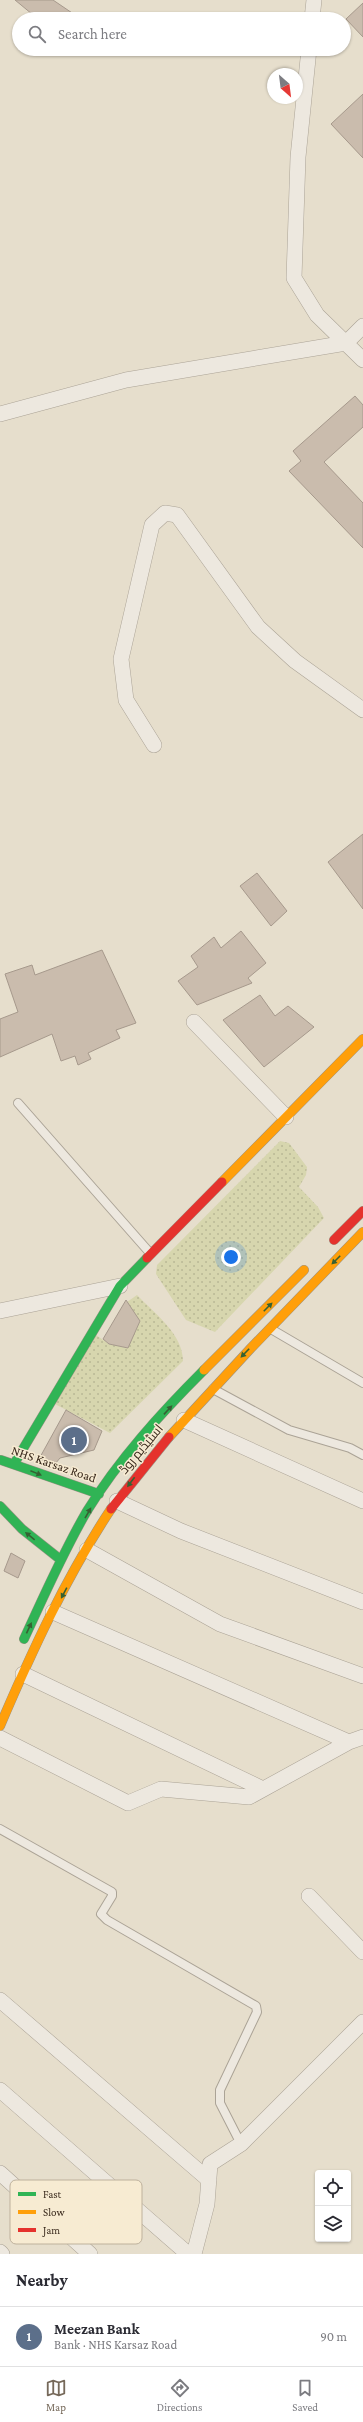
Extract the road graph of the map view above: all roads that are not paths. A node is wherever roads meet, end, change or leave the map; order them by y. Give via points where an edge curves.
1 (314, 0) edge
2 (313, 12) edge
3 (308, 56) edge
4 (363, 326) edge
5 (346, 343) junction
6 (363, 360) edge
7 (0, 414) edge
8 (363, 710) edge
9 (154, 745) dead end
10 (194, 1022) dead end
11 (363, 1038) edge
12 (18, 1103) dead end
13 (286, 1117) junction
14 (363, 1211) edge
15 (363, 1232) edge
16 (330, 1245) dead end
17 (151, 1253) junction
18 (313, 1262) dead end
19 (120, 1286) junction
20 (0, 1311) edge
21 (269, 1328) junction
22 (363, 1383) edge
23 (212, 1388) junction
24 (184, 1420) junction
25 (363, 1455) edge
26 (0, 1459) edge
27 (14, 1464) junction
28 (99, 1494) junction
29 (117, 1501) junction
30 (363, 1501) edge
31 (0, 1506) edge
32 (87, 1550) junction
33 (61, 1560) junction
34 (363, 1602) edge
35 (53, 1612) junction
36 (20, 1646) dead end
37 (22, 1674) junction
38 (363, 1676) edge
39 (0, 1726) edge
40 (0, 1738) edge
41 (356, 1740) edge
42 (263, 1789) junction
43 (0, 1829) edge
44 (308, 1896) dead end
45 (363, 1952) edge
46 (0, 2000) edge
47 (363, 2022) edge
48 (0, 2090) edge
49 (241, 2144) junction
50 (0, 2173) edge
51 (103, 2180) edge
52 (209, 2180) junction
53 (10, 2182) edge
54 (142, 2214) edge
55 (79, 2244) edge
56 (0, 2252) edge
57 (2, 2254) edge
58 (90, 2254) edge
59 (188, 2254) edge
60 (194, 2254) edge

1 - 2 street
3 - 5 street via 298,157 294,278 317,315
4 - 5 street
5 - 6 street
5 - 7 street via 126,380
8 - 9 street via 295,661 258,627 176,515 164,513 152,525 121,659 126,700
10 - 13 street
11 - 13 main road
12 - 17 lane
13 - 17 main road
14 - 16 main road
15 -> 21 main road, اسٹیڈیم روڈ
17 - 19 main road
28 -> 18 main road, اسٹیڈیم روڈ via 150,1430 207,1368
19 - 20 street
19 - 27 main road
21 - 22 lane
21 -> 23 main road, اسٹیڈیم روڈ
23 - 24 main road, اسٹیڈیم روڈ
23 - 25 lane via 289,1430 350,1448
24 -> 29 main road, اسٹیڈیم روڈ via 148,1459
24 - 30 street
26 - 27 main road, NHS Karsaz Road
27 -> 28 main road, NHS Karsaz Road
33 -> 28 main road, اسٹیڈیم روڈ
29 - 32 main road, اسٹیڈیم روڈ
29 - 34 street via 180,1531
33 -> 31 main road via 22,1529
32 -> 35 main road, اسٹیڈیم روڈ
32 - 38 street via 220,1624
36 -> 33 main road, اسٹیڈیم روڈ
35 - 37 main road, اسٹیڈیم روڈ
35 - 41 street
37 - 39 main road, اسٹیڈیم روڈ
37 - 42 street
40 - 42 street via 128,1803 161,1789 249,1797
41 - 42 street
43 - 49 lane via 112,1892 101,1914 107,1920 256,2006 257,2012 220,2090 220,2103
44 - 45 street
46 - 52 street
47 - 49 street
48 - 51 street
49 - 52 street via 210,2164
50 - 53 street
52 - 60 street via 207,2204
54 - 59 street
55 - 58 street
56 - 57 street

